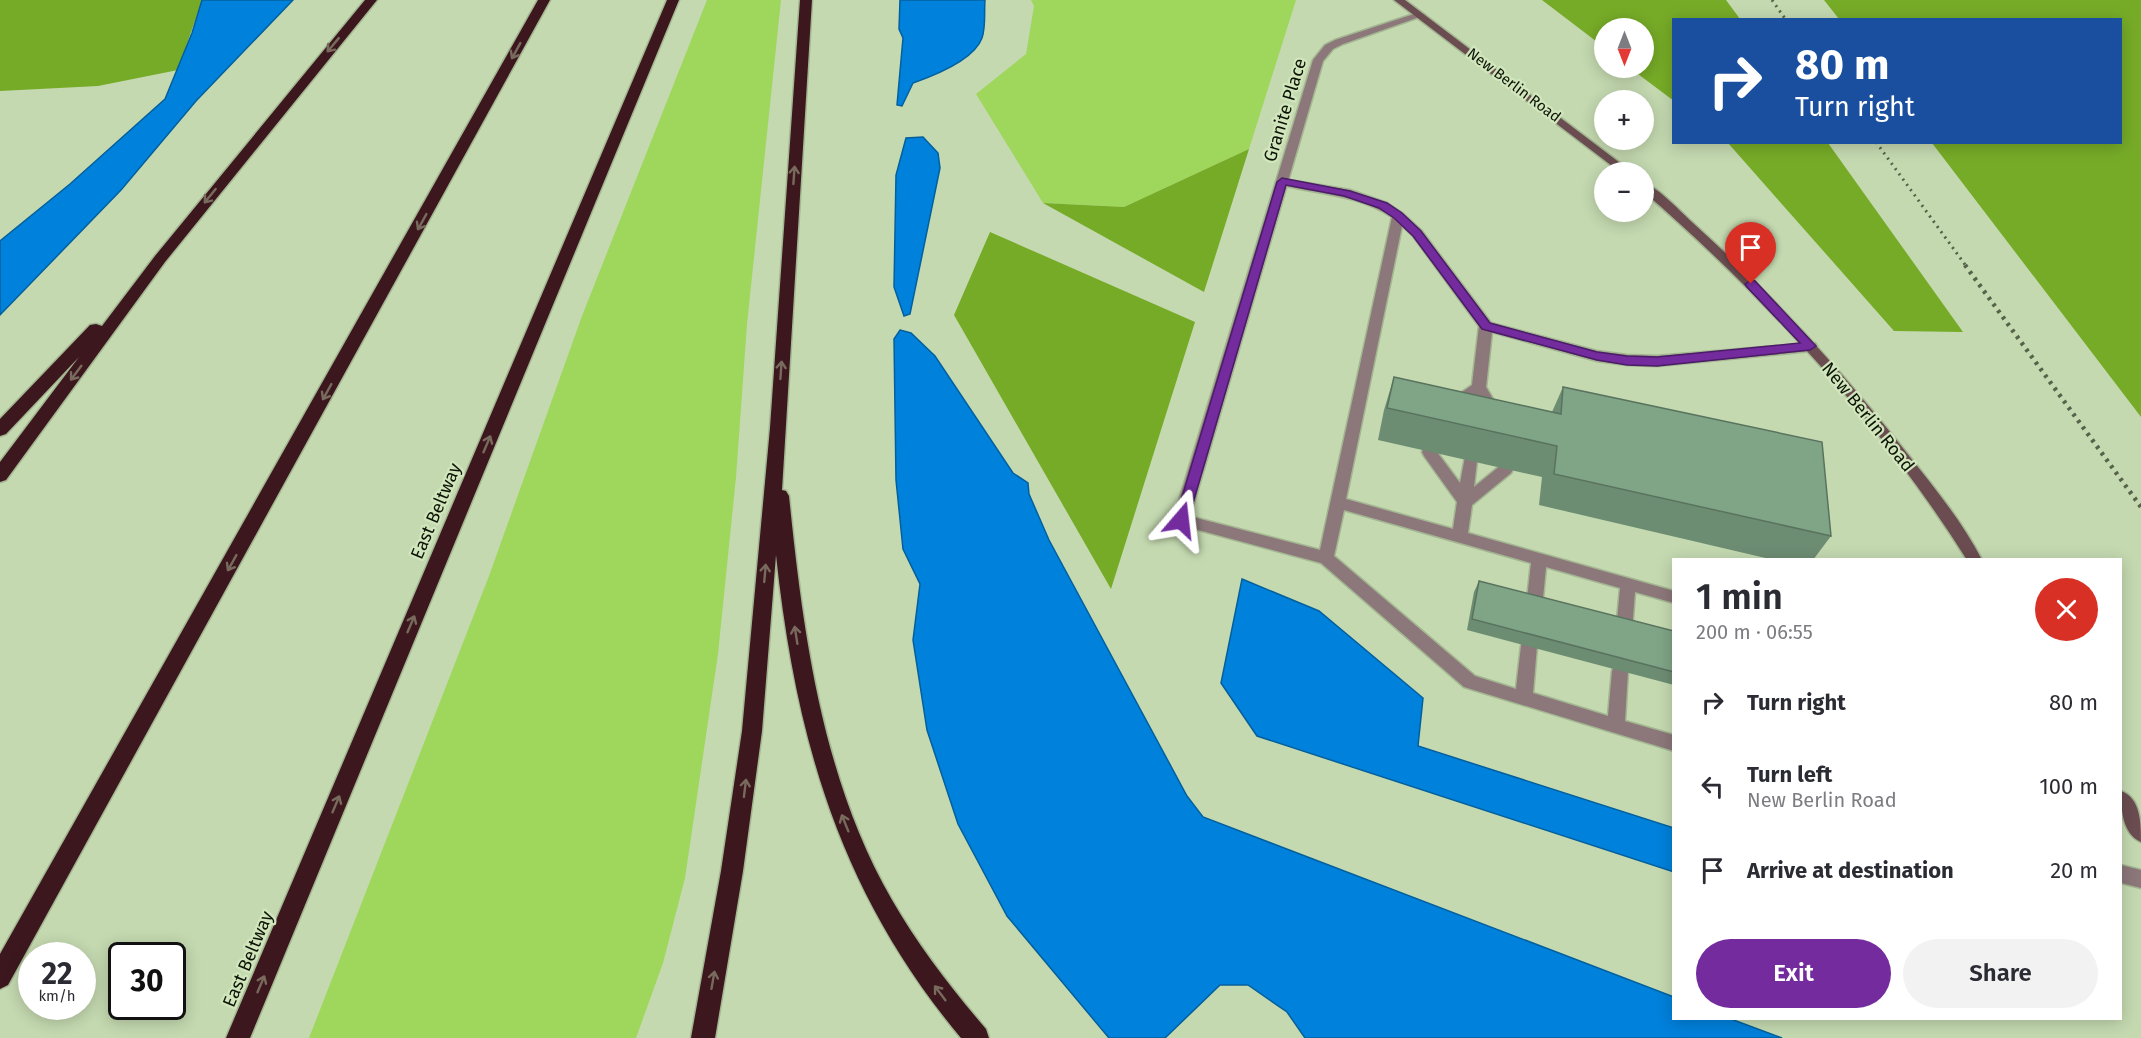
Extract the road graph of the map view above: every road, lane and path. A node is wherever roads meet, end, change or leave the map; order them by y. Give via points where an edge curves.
1 (370, 0) edge
2 (544, 0) edge
3 (673, 0) edge
4 (806, 0) edge
5 (1399, 0) edge
6 (1420, 15) junction
7 (1615, 162) edge
8 (1282, 182) junction
9 (1654, 195) edge
10 (1398, 216) junction
11 (160, 259) junction
12 (1486, 326) junction
13 (1810, 346) junction
14 (1479, 387) junction
15 (1477, 408) edge
16 (1443, 414) edge
17 (1503, 427) edge
18 (777, 428) junction
19 (0, 430) edge
20 (1429, 452) dead end
21 (1470, 461) dead end
22 (1506, 469) dead end
23 (0, 475) edge
24 (1465, 502) junction
25 (1338, 503) junction
26 (1460, 536) junction
27 (1326, 558) junction
28 (1539, 558) junction
29 (1974, 558) edge
30 (1628, 583) junction
31 (1672, 596) edge
32 (1534, 608) edge
33 (1624, 631) edge
34 (1529, 646) edge
35 (1620, 671) edge
36 (1524, 697) junction
37 (1616, 726) junction
38 (1672, 742) edge
39 (2122, 801) edge
40 (2141, 833) edge
41 (2122, 874) edge
42 (2141, 879) edge
43 (0, 977) edge
44 (238, 1038) edge
45 (703, 1038) edge
46 (977, 1038) edge

1 -> 11 highway
2 -> 43 highway
44 -> 3 highway, East Beltway
18 -> 4 highway
5 - 6 street, New Berlin Road
6 - 7 street, New Berlin Road
6 - 8 street, Granite Place via 1350,37 1323,53 1314,70
8 - 10 street via 1346,193 1383,206
8 - 27 street, Granite Place via 1181,520
9 - 13 street, New Berlin Road via 1722,255
10 - 12 street via 1417,233
10 - 25 street
11 - 19 highway
11 -> 23 highway
12 - 13 street via 1597,356 1627,360 1657,361
12 - 14 street
13 - 29 street, New Berlin Road via 1894,446
14 - 15 street
14 - 16 street
14 - 17 street
45 -> 18 highway via 748,763
46 -> 18 highway via 915,959 892,922 854,846 827,776 807,697 788,581
20 - 24 street
21 - 24 street
22 - 24 street
24 - 26 street
25 - 26 street
25 - 27 street
26 - 28 street
27 - 36 street via 1470,682
28 - 30 street
28 - 32 street
30 - 31 street
30 - 33 street
34 - 36 street
35 - 37 street
36 - 37 street
37 - 38 street
39 - 40 street
41 - 42 street

